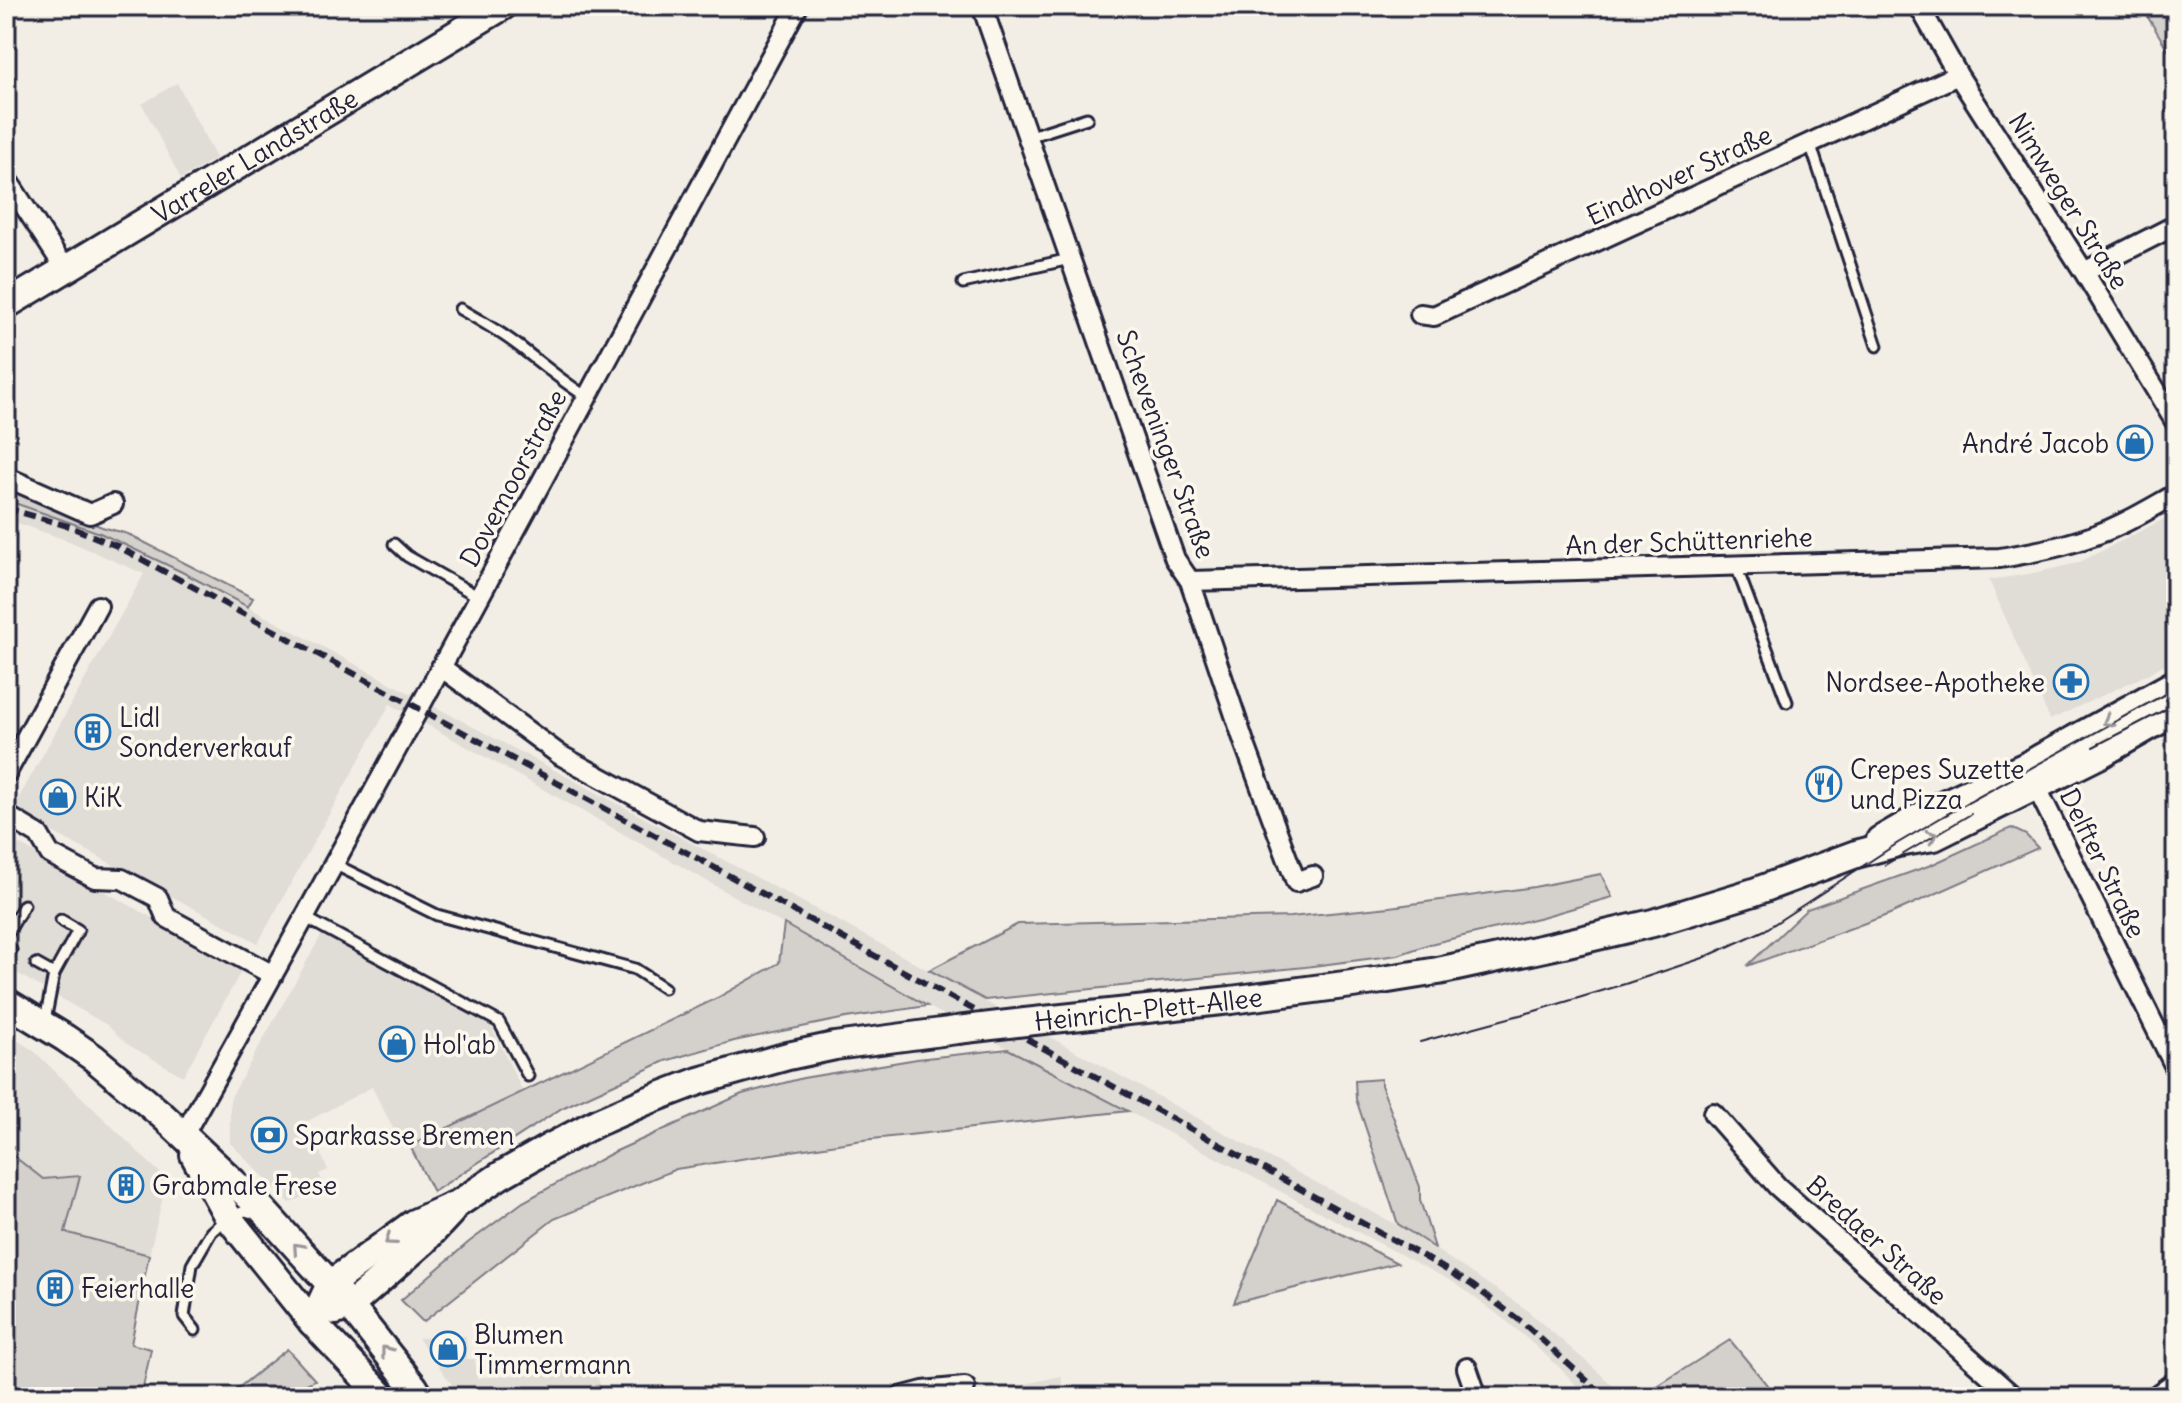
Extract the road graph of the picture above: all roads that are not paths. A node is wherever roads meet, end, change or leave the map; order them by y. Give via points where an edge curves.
1 (503, 6) edge
2 (798, 6) edge
3 (982, 6) edge
4 (1919, 6) edge
5 (1958, 75) junction
6 (1087, 118) dead end
7 (1028, 137) junction
8 (1810, 143) junction
9 (6, 178) edge
10 (2176, 225) edge
11 (1070, 259) junction
12 (66, 270) junction
13 (2084, 272) junction
14 (963, 283) dead end
15 (6, 305) edge
16 (460, 309) dead end
17 (1420, 314) dead end
18 (1877, 346) dead end
19 (587, 397) junction
20 (2176, 423) edge
21 (6, 477) edge
22 (2176, 494) edge
23 (113, 504) dead end
24 (394, 544) dead end
25 (1736, 566) junction
26 (1190, 581) junction
27 (479, 597) junction
28 (98, 606) dead end
29 (441, 667) junction
30 (2176, 683) edge
31 (1787, 702) dead end
32 (2176, 711) edge
33 (6, 774) edge
34 (2031, 776) junction
35 (6, 815) edge
36 (755, 837) dead end
37 (334, 864) junction
38 (1313, 876) dead end
39 (24, 905) dead end
40 (304, 917) junction
41 (61, 920) dead end
42 (6, 936) edge
43 (36, 964) dead end
44 (54, 974) junction
45 (273, 975) junction
46 (664, 988) dead end
47 (6, 1002) edge
48 (44, 1024) junction
49 (2176, 1069) edge
50 (528, 1076) dead end
51 (1713, 1113) dead end
52 (183, 1136) junction
53 (225, 1175) junction
54 (459, 1203) junction
55 (228, 1217) junction
56 (270, 1218) junction
57 (330, 1284) junction
58 (350, 1306) junction
59 (312, 1322) junction
60 (195, 1330) dead end
61 (1467, 1368) dead end
62 (2176, 1381) edge
63 (965, 1387) dead end
64 (383, 1397) edge
65 (420, 1397) edge
66 (900, 1397) edge
67 (1477, 1397) edge
68 (2014, 1397) edge
69 (2154, 1397) edge

1 - 12 main road, Varreler Landstraße
2 - 19 street, Dovemoorstraße
3 - 7 street, Scheveninger Straße
4 - 5 street, Nimweger Straße
5 - 8 street, Eindhover Straße
5 - 13 street, Nimweger Straße
6 - 7 lane
7 - 11 street, Scheveninger Straße
8 - 17 street, Eindhover Straße via 1434,316
8 - 18 lane
9 - 12 street
10 - 13 street
11 - 14 lane
11 - 26 street, Scheveninger Straße via 1175,559
12 - 15 main road, Varreler Landstraße
13 - 20 street, Nimweger Straße
16 - 19 lane
19 - 27 street, Dovemoorstraße
21 - 23 street via 90,514
22 - 25 street, An der Schüttenriehe via 2088,538 2000,558
24 - 27 lane
25 - 26 street, An der Schüttenriehe
25 - 31 lane
26 - 38 street, Scheveninger Straße via 1296,882
27 - 29 street, Dovemoorstraße
28 - 33 street
29 - 36 street via 560,755 699,831
29 - 37 street, Dovemoorstraße
30 -> 34 main road, Heinrich-Plett-Allee
32 - 34 main road, Heinrich-Plett-Allee via 2101,754
34 - 49 street, Delfter Straße
34 - 54 main road, Heinrich-Plett-Allee, bridge via 1934,837 1856,854 1653,923 1438,971 788,1056 644,1102 550,1147
35 - 45 street via 39,835 50,854 95,878 122,879 146,891 158,898 166,917
37 - 40 street, Dovemoorstraße
37 - 46 lane via 437,915 635,969
39 - 42 lane
40 - 45 street, Dovemoorstraße
40 - 50 lane via 499,1022
41 - 44 lane via 78,930
43 - 44 lane
44 - 48 lane
45 - 52 street, Dovemoorstraße
47 - 48 main road
48 - 52 main road via 138,1093
51 - 68 street, Bredaer Straße via 1777,1186
52 - 53 main road
52 - 55 main road
53 - 55 lane
53 - 56 main road
54 -> 57 main road, Heinrich-Plett-Allee via 414,1223
54 - 58 main road, Heinrich-Plett-Allee
55 - 56 lane via 245,1211
55 - 59 main road
55 - 60 lane via 211,1232 192,1265 184,1316
57 -> 56 main road
57 - 58 main road
57 - 59 main road, Heinrich-Plett-Allee
58 - 59 main road, Heinrich-Plett-Allee
65 -> 58 main road
59 - 64 main road
61 - 67 street
62 - 69 street
63 - 66 street

